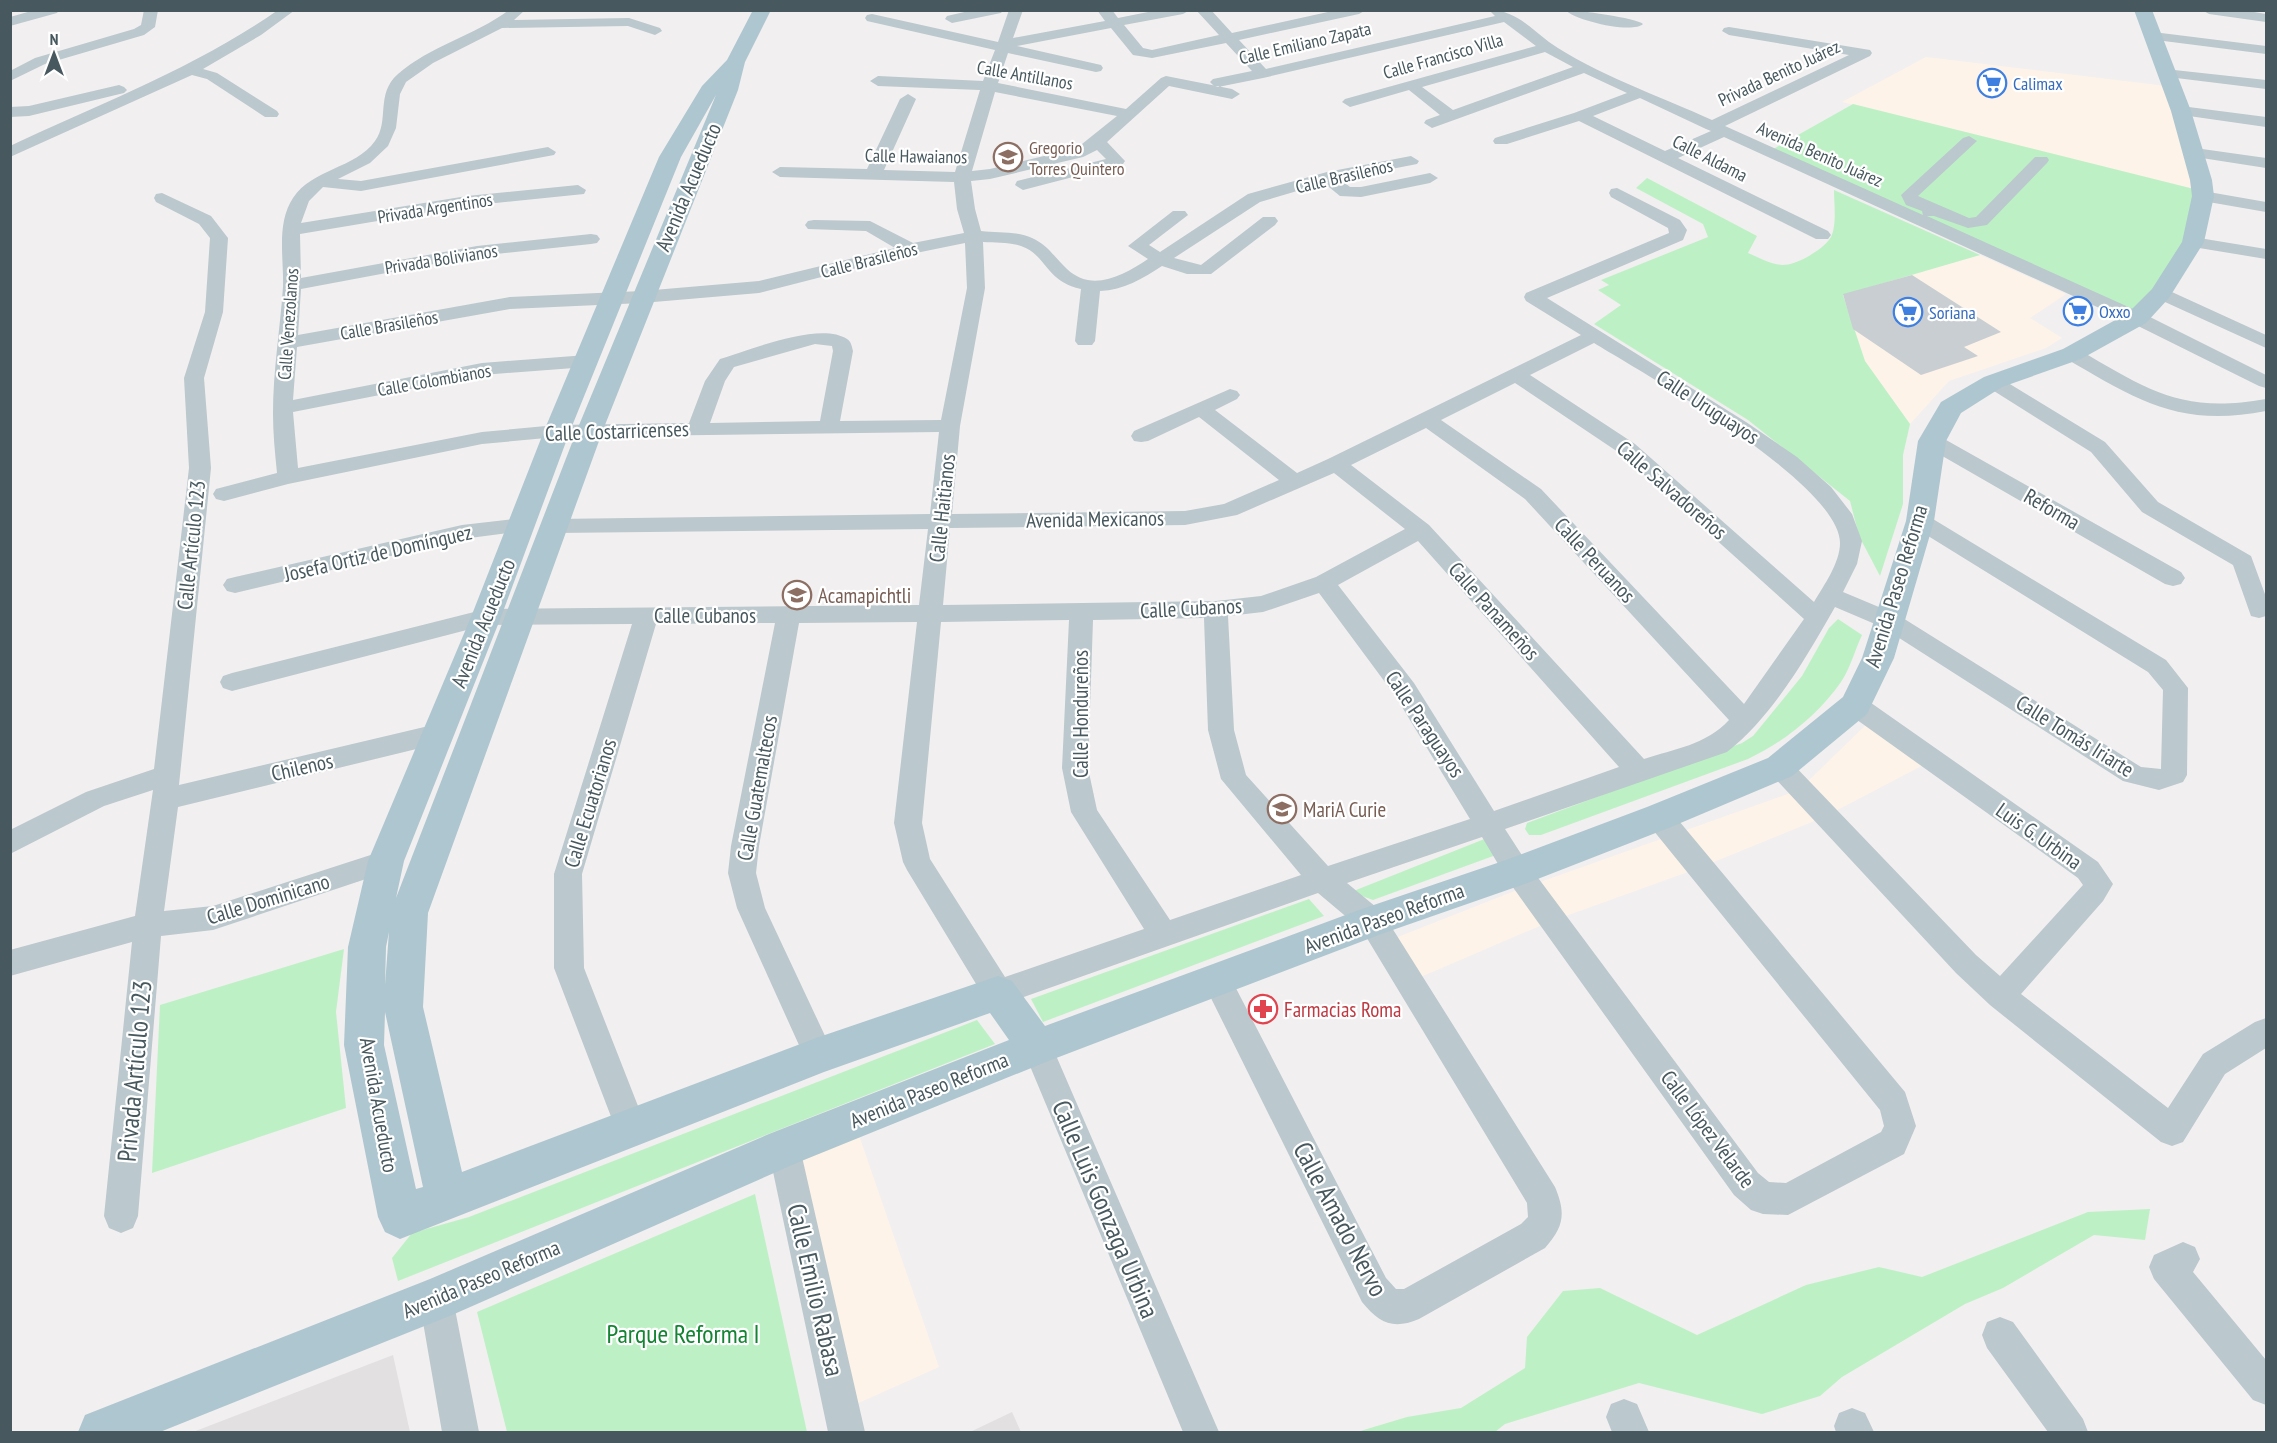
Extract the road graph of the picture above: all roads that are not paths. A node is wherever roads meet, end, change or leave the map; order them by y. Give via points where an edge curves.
1 (52, 10) edge
2 (151, 10) edge
3 (288, 10) edge
4 (518, 10) edge
5 (762, 10) edge
6 (996, 10) edge
7 (1016, 10) edge
8 (1104, 10) edge
9 (1183, 10) edge
10 (1203, 10) edge
11 (1359, 10) edge
12 (1572, 10) edge
13 (2143, 10) edge
14 (2209, 10) edge
15 (1501, 14) edge
16 (872, 18) dead end
17 (2266, 18) edge
18 (952, 19) dead end
19 (10, 22) edge
20 (502, 24) junction
21 (1114, 24) junction
22 (1636, 24) dead end
23 (655, 31) dead end
24 (1729, 31) dead end
25 (2153, 36) junction
26 (1230, 39) junction
27 (1003, 47) junction
28 (1547, 47) junction
29 (2266, 50) edge
30 (1096, 68) dead end
31 (1585, 68) junction
32 (192, 70) junction
33 (2165, 73) junction
34 (1263, 74) junction
35 (10, 77) edge
36 (878, 81) dead end
37 (1218, 82) dead end
38 (1413, 85) junction
39 (2266, 85) edge
40 (988, 86) junction
41 (145, 89) junction
42 (1640, 93) junction
43 (1232, 94) dead end
44 (908, 99) dead end
45 (1350, 102) dead end
46 (2181, 111) junction
47 (10, 112) edge
48 (271, 114) dead end
49 (1128, 114) junction
50 (1451, 116) junction
51 (1580, 116) junction
52 (2266, 122) edge
53 (1432, 123) dead end
54 (1718, 129) junction
55 (1501, 141) dead end
56 (1969, 141) dead end
57 (1098, 142) junction
58 (10, 152) edge
59 (548, 152) dead end
60 (2195, 153) junction
61 (1666, 157) junction
62 (2041, 160) dead end
63 (1411, 161) dead end
64 (2266, 163) edge
65 (780, 172) dead end
66 (873, 175) junction
67 (962, 177) junction
68 (1327, 177) junction
69 (1431, 178) dead end
70 (321, 182) junction
71 (1023, 185) dead end
72 (578, 190) dead end
73 (1617, 193) dead end
74 (2203, 196) junction
75 (162, 198) dead end
76 (2266, 207) edge
77 (1933, 210) junction
78 (1179, 215) dead end
79 (1916, 219) junction
80 (1269, 221) dead end
81 (814, 225) dead end
82 (293, 230) junction
83 (974, 236) junction
84 (1822, 236) dead end
85 (591, 239) dead end
86 (2193, 242) junction
87 (910, 249) junction
88 (2266, 254) edge
89 (1159, 259) junction
90 (292, 285) junction
91 (1091, 286) junction
92 (2162, 293) junction
93 (628, 297) junction
94 (2137, 318) junction
95 (1594, 335) junction
96 (1085, 341) dead end
97 (2266, 342) edge
98 (286, 343) junction
99 (2072, 354) junction
100 (587, 361) junction
101 (1515, 374) junction
102 (1993, 382) junction
103 (2266, 382) edge
104 (1230, 395) dead end
105 (2266, 405) edge
106 (283, 408) junction
107 (1202, 409) junction
108 (1427, 419) junction
109 (950, 426) junction
110 (829, 427) junction
111 (697, 429) junction
112 (590, 430) junction
113 (557, 431) junction
114 (1141, 436) dead end
115 (1932, 441) junction
116 (1336, 464) junction
117 (288, 477) junction
118 (1295, 482) junction
119 (224, 494) dead end
120 (1920, 521) junction
121 (940, 522) junction
122 (522, 525) junction
123 (555, 526) junction
124 (1421, 530) junction
125 (2172, 578) dead end
126 (1324, 583) junction
127 (235, 585) dead end
128 (1825, 607) junction
129 (1216, 609) junction
130 (2259, 610) dead end
131 (1081, 612) junction
132 (789, 614) junction
133 (647, 615) junction
134 (931, 615) junction
135 (520, 616) junction
136 (486, 617) junction
137 (1890, 621) junction
138 (232, 682) dead end
139 (1855, 705) junction
140 (1745, 721) junction
141 (437, 734) junction
142 (1780, 768) junction
143 (1638, 771) junction
144 (166, 787) junction
145 (1659, 817) junction
146 (1491, 825) junction
147 (10, 843) edge
148 (386, 861) junction
149 (1517, 871) junction
150 (1322, 879) junction
151 (1372, 921) junction
152 (148, 926) junction
153 (1164, 936) junction
154 (10, 963) edge
155 (1216, 978) junction
156 (998, 993) junction
157 (2001, 996) junction
158 (2266, 1032) edge
159 (1037, 1047) junction
160 (819, 1055) junction
161 (631, 1129) junction
162 (784, 1148) junction
163 (447, 1199) junction
164 (121, 1216) dead end
165 (2183, 1259) dead end
166 (436, 1299) junction
167 (2000, 1335) dead end
168 (2266, 1387) edge
169 (102, 1432) edge
170 (461, 1432) edge
171 (848, 1432) edge
172 (1201, 1432) edge
173 (2070, 1432) edge

1 - 19 street
2 - 35 street via 148,27 139,32 46,59
3 - 32 street via 248,39
4 - 20 street
5 - 93 main road, Avenida Acueducto via 735,62 709,90 670,157
6 - 18 street
7 - 27 street, Calle Haitianos
8 - 21 street
9 - 21 street
10 - 26 street
11 - 26 street
12 - 22 street via 1588,18
13 - 25 main road, Avenida Paseo Reforma
14 - 17 street
15 - 28 street, Avenida Benito Juárez
15 - 34 street, Calle Emiliano Zapata
16 - 27 street
20 - 23 street via 629,22
20 - 70 street, Calle Venezolanos via 402,78 392,89 384,141 369,157
21 - 26 street via 1143,54
21 - 27 street
24 - 54 street, Privada Benito Juárez via 1865,54
25 - 29 street
25 - 33 main road, Avenida Paseo Reforma
26 - 34 street
27 - 30 street
27 - 40 street, Calle Haitianos
28 - 31 street, Avenida Benito Juárez
28 - 38 street, Calle Francisco Villa
31 - 42 street, Avenida Benito Juárez
31 - 50 street
32 - 41 street
32 - 48 street via 212,76
33 - 39 street
33 - 46 main road, Avenida Paseo Reforma
34 - 37 street, Calle Emiliano Zapata
36 - 40 street, Calle Antillanos
38 - 45 street, Calle Francisco Villa
38 - 50 street
40 - 49 street, Calle Antillanos
40 - 67 street, Calle Haitianos
41 - 47 street via 117,90
41 - 58 street
42 - 51 street
42 - 54 street, Avenida Benito Juárez
43 - 49 street, Calle Hawaianos via 1166,81
44 - 66 street
46 - 52 street
46 - 60 main road, Avenida Paseo Reforma
49 - 57 street, Calle Hawaianos
50 - 53 street
51 - 55 street
51 - 61 street, Calle Aldama
54 - 61 street
54 - 79 street, Avenida Benito Juárez
56 - 77 street via 1909,195 1912,201
57 - 67 street, Calle Hawaianos via 1083,152
57 - 71 street via 1117,162
59 - 70 street via 361,186
60 - 64 street
60 - 74 main road, Avenida Paseo Reforma
61 - 84 street, Calle Aldama
62 - 77 street via 1981,221 1960,221
63 - 68 street, Calle Brasileños
65 - 66 street, Calle Hawaianos
66 - 67 street, Calle Hawaianos
67 - 83 street, Calle Haitianos
68 - 69 street via 1346,192
68 - 89 street, Calle Brasileños via 1254,198
70 - 82 street, Calle Venezolanos via 303,196 294,212
72 - 82 street, Privada Argentinos via 467,201
73 - 95 street, Calle Uruguayos via 1674,224 1677,236 1533,297
74 - 76 street
74 - 86 main road, Avenida Paseo Reforma
75 - 144 street, Calle Artículo 123 via 206,220 219,238 214,312 194,378 200,468
77 - 79 street
78 - 89 street via 1137,246
79 - 94 street, Avenida Benito Juárez
80 - 89 street via 1205,270 1193,271
81 - 87 street via 870,226
82 - 90 street, Calle Venezolanos
83 - 87 street, Calle Brasileños
83 - 91 street, Calle Brasileños via 1024,240 1038,248 1061,274
83 - 109 street, Calle Haitianos via 976,288
85 - 90 street, Privada Bolivianos via 477,251
86 - 88 street
86 - 92 main road, Avenida Paseo Reforma
87 - 93 street, Calle Brasileños via 759,287
89 - 91 street, Calle Brasileños via 1112,285
90 - 98 street, Calle Venezolanos
91 - 96 street
92 - 94 main road, Avenida Paseo Reforma
92 - 97 street
93 - 98 street, Calle Brasileños via 510,303
93 - 100 main road, Avenida Acueducto
93 - 112 main road, Avenida Acueducto
94 - 99 main road, Avenida Paseo Reforma
94 - 103 street, Avenida Benito Juárez
95 - 101 street, Avenida Mexicanos
95 - 128 street, Calle Uruguayos via 1714,408 1801,471 1833,503 1846,523 1851,546
98 - 106 street, Calle Venezolanos
99 - 102 main road, Avenida Paseo Reforma
99 - 105 street via 2149,397 2222,410
100 - 106 street, Calle Colombianos via 482,369
100 - 113 main road, Avenida Acueducto
101 - 108 street, Avenida Mexicanos
101 - 128 street, Calle Salvadoreños via 1628,448
102 - 115 main road, Avenida Paseo Reforma via 1950,408
102 - 130 street via 2098,447 2150,507 2243,561
104 - 107 street
106 - 117 street, Calle Venezolanos
107 - 114 street
107 - 118 street
108 - 116 street, Avenida Mexicanos
108 - 140 street, Calle Peruanos via 1533,494
109 - 110 street, Calle Costarricenses
109 - 121 street, Calle Haitianos
110 - 111 street, Calle Costarricenses
110 - 111 street via 843,351 840,343 814,339 728,363 715,381
111 - 112 street, Calle Costarricenses
112 - 113 street, Calle Costarricenses
112 - 123 main road, Avenida Acueducto
113 - 117 street, Calle Costarricenses via 482,438
113 - 122 main road, Avenida Acueducto
115 - 120 main road, Avenida Paseo Reforma
115 - 125 street, Reforma
116 - 118 street, Avenida Mexicanos
116 - 124 street, Calle Panameños
117 - 119 street, Calle Costarricenses
118 - 121 street, Avenida Mexicanos via 1229,510 1185,518
120 - 137 main road, Avenida Paseo Reforma
120 - 137 street, Calle Tomás Iriarte via 2168,676 2176,688 2174,774 2165,780 2132,774
121 - 123 street, Avenida Mexicanos
121 - 134 street, Calle Haitianos
122 - 127 street, Josefa Ortiz de Domínguez via 462,532
122 - 136 main road, Avenida Acueducto
123 - 135 main road, Avenida Acueducto
124 - 126 street, Calle Cubanos
124 - 143 street, Calle Panameños
126 - 129 street, Calle Cubanos via 1263,604
126 - 146 street, Calle Paraguayos via 1405,690
128 - 137 street, Calle Salvadoreños
128 - 140 street
129 - 131 street, Calle Cubanos
129 - 150 street, Calle Amado Nervo via 1221,730 1234,779
131 - 134 street, Calle Cubanos
131 - 153 street, Calle Hondureños via 1075,768 1084,812
132 - 133 street, Calle Cubanos
132 - 134 street, Calle Cubanos
132 - 160 street, Calle Guatemaltecos via 742,873 751,908
133 - 135 street, Calle Cubanos
133 - 161 street, Calle Ecuatorianos via 568,874 569,968
134 - 156 street, Calle Haitianos via 908,823 917,862
135 - 136 street, Calle Cubanos
135 - 163 main road, Avenida Acueducto via 409,913 404,1007
136 - 138 street, Calle Cubanos
136 - 141 main road, Avenida Acueducto
137 - 139 main road, Avenida Paseo Reforma
139 - 142 main road, Avenida Paseo Reforma
139 - 157 street, Luis G. Urbina via 2088,870 2099,884
140 - 143 street via 1721,744
141 - 144 street, Chilenos
141 - 148 main road, Avenida Acueducto
142 - 145 main road, Avenida Paseo Reforma
142 - 157 street
143 - 146 street
144 - 147 street, Chilenos via 95,799
144 - 152 street, Calle Artículo 123
145 - 149 main road, Avenida Paseo Reforma
145 - 149 street, Calle López Velarde via 1894,1103 1900,1126 1893,1143 1788,1199 1763,1198 1746,1184
146 - 149 street, Calle Paraguayos
146 - 150 street
148 - 152 street, Calle Dominicano via 213,918
148 - 163 main road, Avenida Acueducto via 367,947 364,1045 400,1217
149 - 151 main road, Avenida Paseo Reforma
150 - 151 street, Calle Amado Nervo
150 - 153 street
151 - 155 main road, Avenida Paseo Reforma
151 - 155 street, Calle Amado Nervo via 1543,1199 1545,1223 1533,1236 1407,1307 1388,1306 1374,1290
152 - 154 street, Calle Dominicano
152 - 164 street, Privada Artículo 123
153 - 156 street
155 - 159 main road, Avenida Paseo Reforma
156 - 159 main road, Calle Luis Gonzaga Urbina
156 - 160 main road
157 - 158 street via 2172,1131 2214,1064
159 - 162 main road, Avenida Paseo Reforma
159 - 172 street, Calle Luis Gonzaga Urbina
160 - 161 main road
161 - 163 main road
162 - 166 main road, Avenida Paseo Reforma
162 - 171 street, Calle Emilio Rabasa
165 - 168 street via 2166,1267
166 - 169 main road, Avenida Paseo Reforma
166 - 170 street
167 - 173 street

